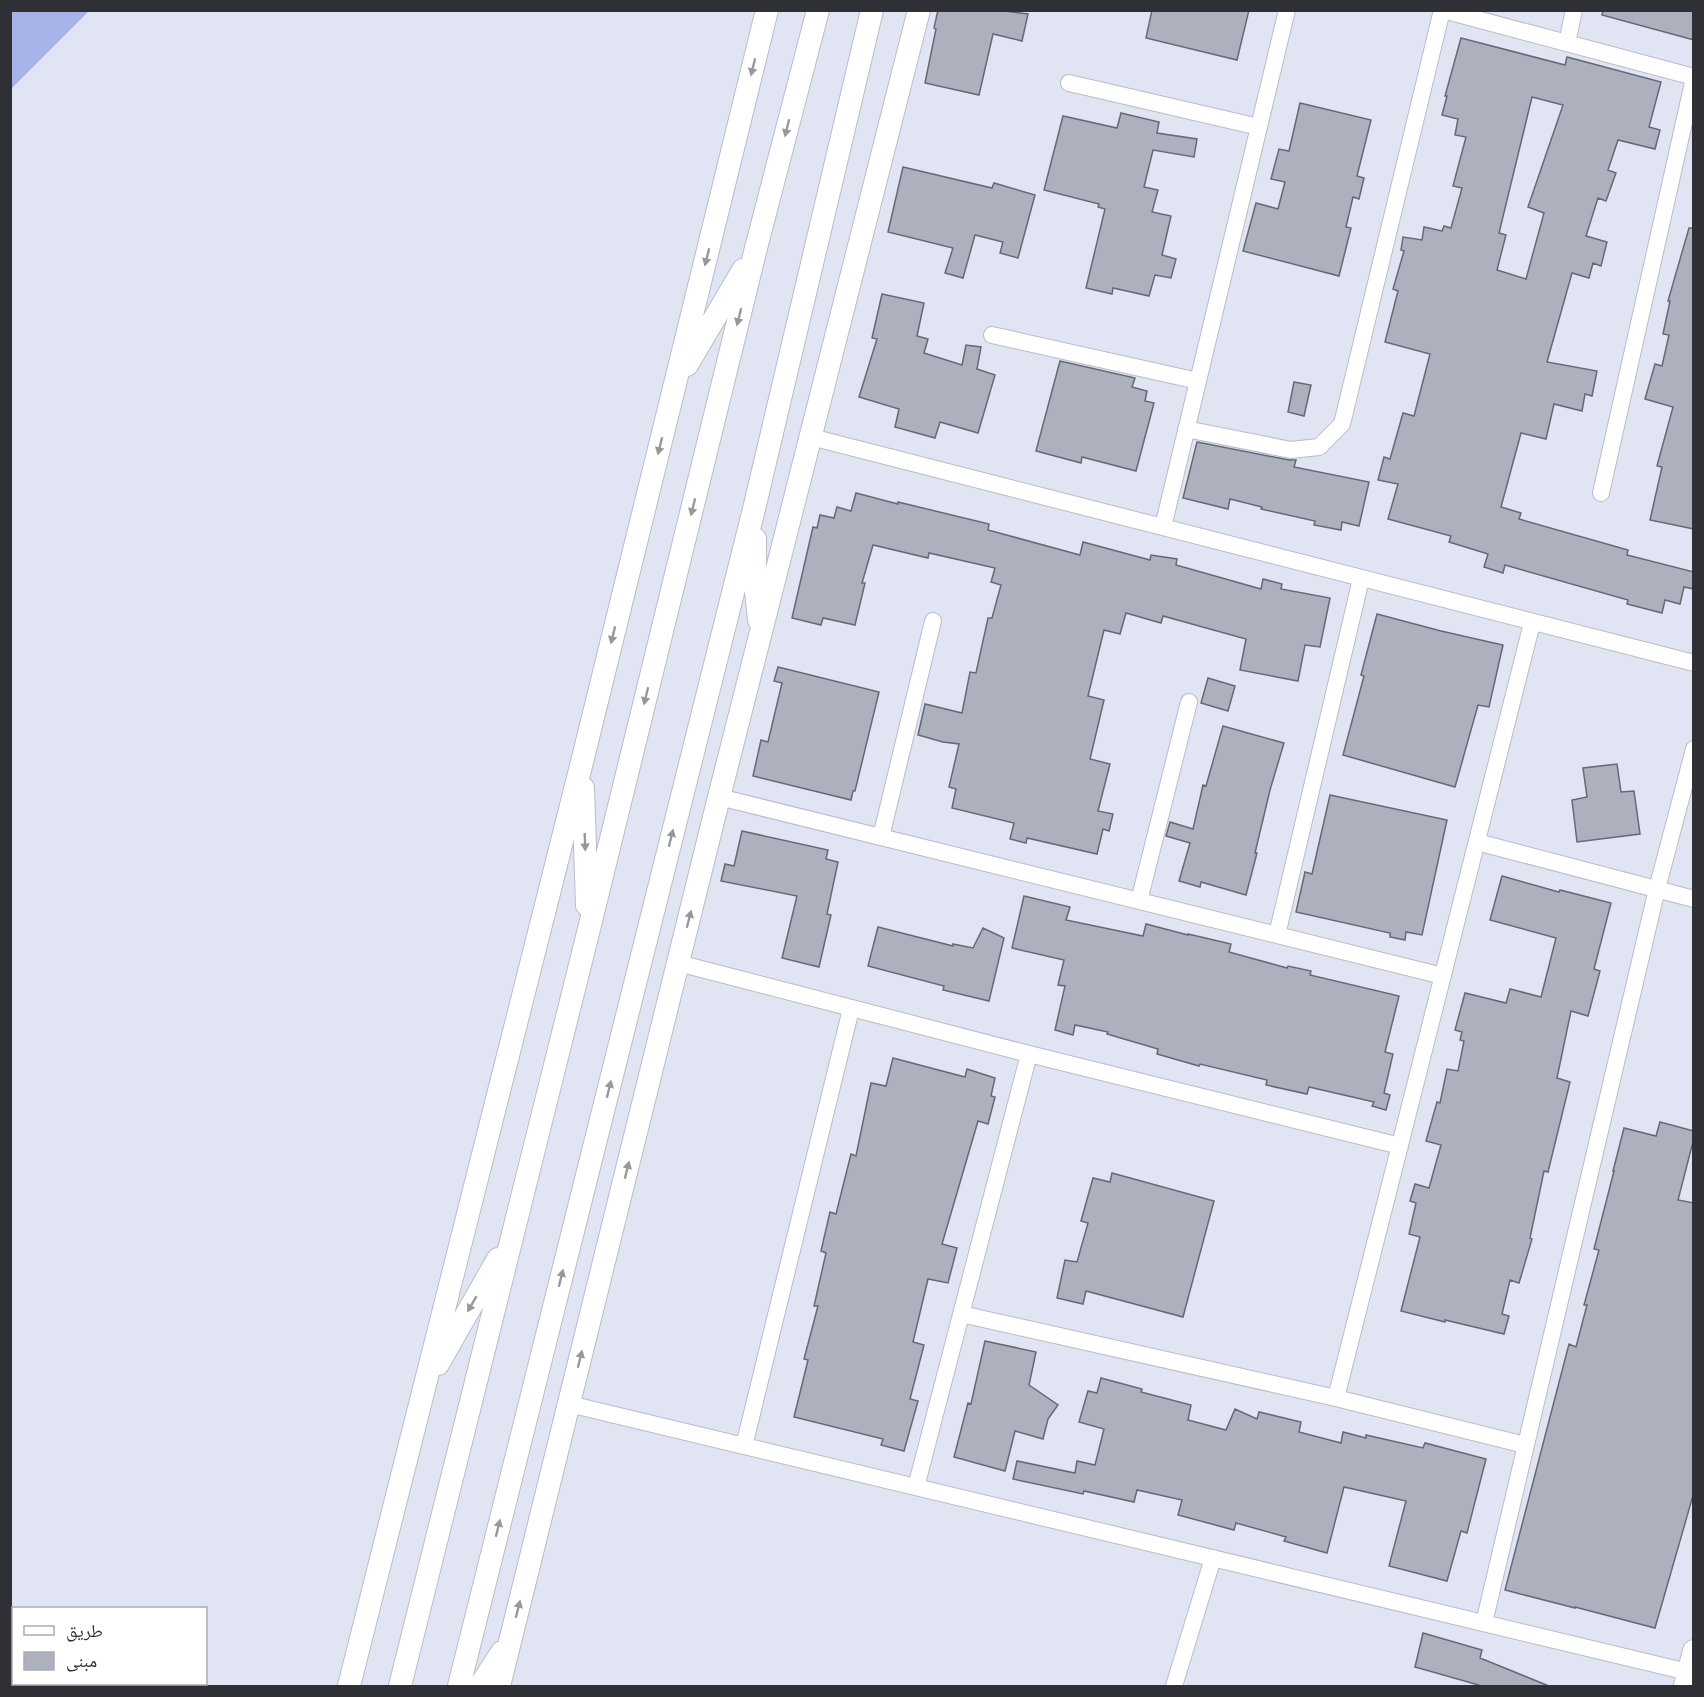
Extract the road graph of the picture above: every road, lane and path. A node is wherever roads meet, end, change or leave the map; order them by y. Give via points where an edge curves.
1 (767, 10) edge
2 (818, 10) edge
3 (872, 10) edge
4 (919, 10) edge
5 (1287, 10) edge
6 (1442, 10) edge
7 (1574, 10) edge
8 (1566, 43) junction
9 (1694, 77) edge
10 (1069, 83) dead end
11 (1259, 126) junction
12 (756, 248) junction
13 (992, 335) dead end
14 (1198, 381) junction
15 (674, 388) junction
16 (1186, 429) junction
17 (811, 437) junction
18 (1601, 493) dead end
19 (754, 509) junction
20 (1162, 527) junction
21 (1361, 579) junction
22 (933, 621) dead end
23 (1532, 623) junction
24 (760, 637) junction
25 (1694, 663) edge
26 (1189, 702) dead end
27 (1694, 749) edge
28 (582, 762) junction
29 (719, 797) junction
30 (881, 837) junction
31 (1476, 842) junction
32 (1657, 889) junction
33 (1694, 899) edge
34 (1139, 901) junction
35 (588, 933) junction
36 (1277, 935) junction
37 (678, 963) junction
38 (1443, 976) junction
39 (851, 1009) junction
40 (1029, 1054) junction
41 (1400, 1146) junction
42 (512, 1234) junction
43 (961, 1314) junction
44 (424, 1389) junction
45 (1336, 1398) junction
46 (569, 1404) junction
47 (1525, 1445) junction
48 (744, 1446) junction
49 (916, 1487) junction
50 (1213, 1558) junction
51 (1484, 1623) junction
52 (512, 1637) junction
53 (1689, 1670) edge
54 (349, 1686) edge
55 (400, 1686) edge
56 (459, 1686) edge
57 (480, 1686) edge
58 (499, 1686) edge
59 (1174, 1686) edge

1 -> 15 main road
2 -> 12 main road
3 - 19 main road
4 - 17 main road
5 - 11 street
6 - 8 street
6 - 16 street via 1342,424 1319,447 1291,450
7 - 8 street
8 - 9 street
9 - 18 street
10 - 11 street
11 - 14 street
12 - 15 main road
12 -> 35 main road
13 - 14 street
14 - 16 street
15 -> 28 main road
16 - 20 street
17 - 20 street
17 - 24 main road
19 - 24 main road
56 -> 19 main road
20 - 21 street
21 - 23 street
21 - 36 street
22 - 30 street
23 - 25 street
23 - 31 street
24 - 29 main road
26 - 34 street
27 - 32 street
28 -> 35 main road
28 - 44 main road
29 - 30 street
37 -> 29 main road
30 - 34 street
31 - 32 street
31 - 38 street
32 - 33 street
32 - 47 street
34 - 36 street
35 - 42 main road
36 - 38 street
37 - 39 street
46 -> 37 main road
38 - 41 street
39 - 40 street
39 - 48 street
40 - 41 street
40 - 43 street
41 - 45 street
42 -> 44 main road
42 - 55 main road
43 - 45 street
43 - 49 street
44 - 54 main road
45 - 47 street
46 - 48 street
52 -> 46 main road
47 - 51 street
48 - 49 street
49 - 50 street
50 - 51 street
50 - 59 street
51 - 53 street
52 - 57 main road
52 - 58 main road

